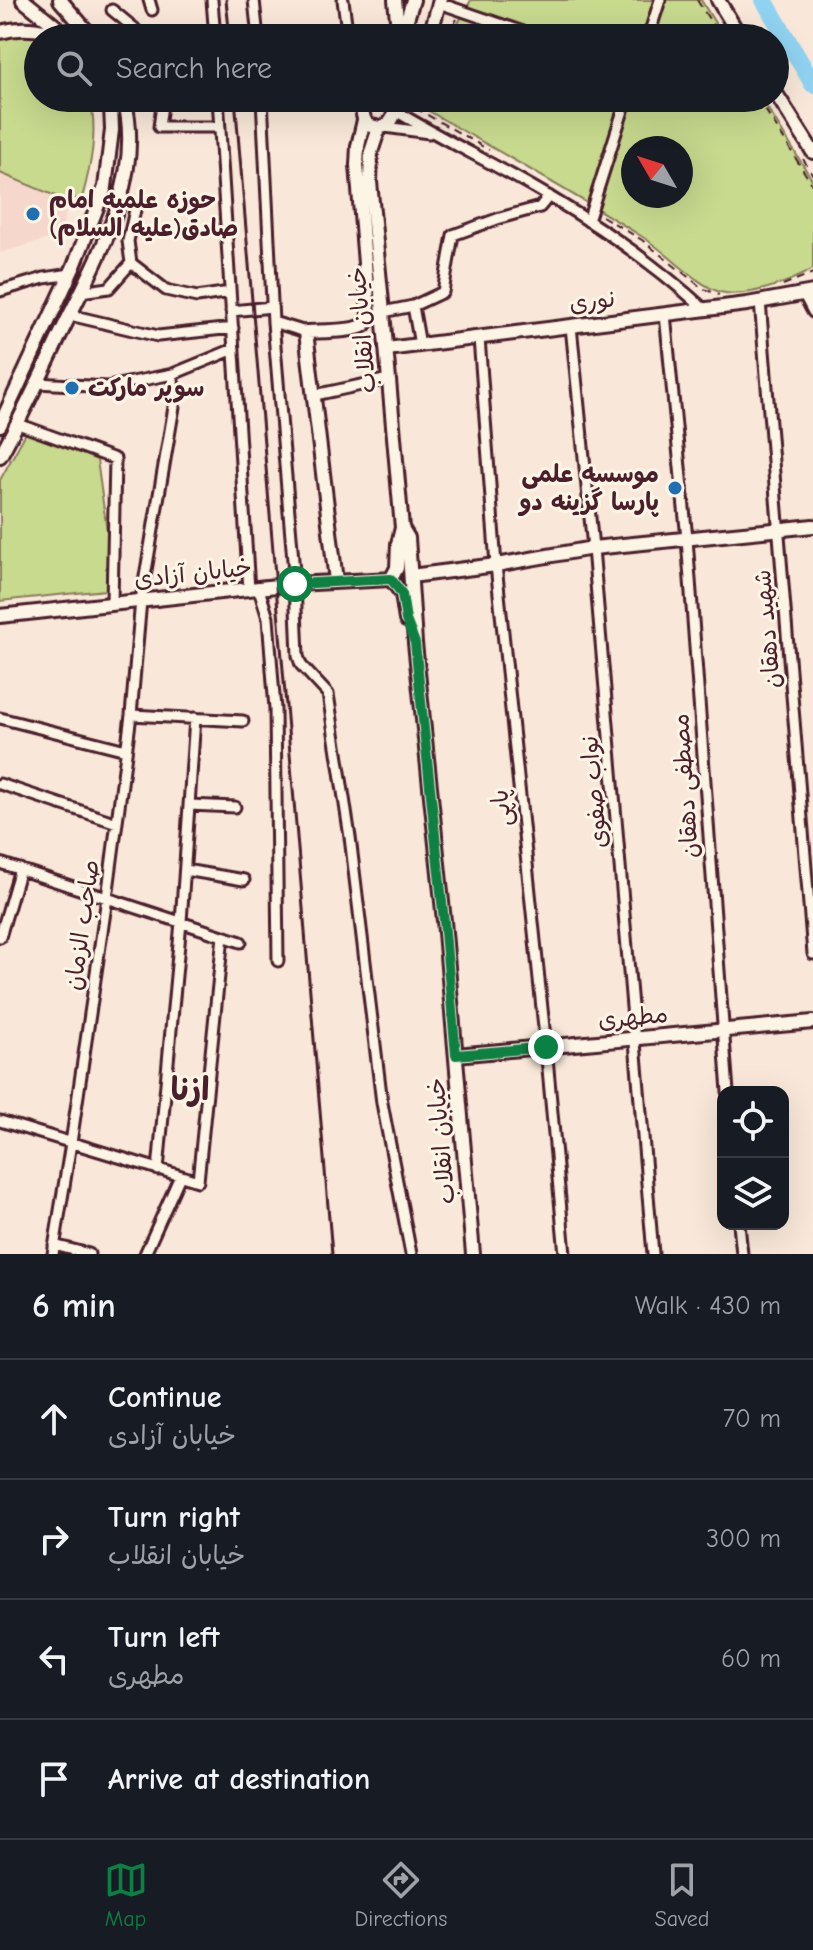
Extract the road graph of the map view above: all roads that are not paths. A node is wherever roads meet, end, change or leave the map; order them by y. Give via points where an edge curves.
1 (23, 0) edge
2 (60, 0) edge
3 (212, 0) edge
4 (254, 0) edge
5 (343, 0) edge
6 (395, 0) edge
7 (413, 0) edge
8 (660, 0) edge
9 (440, 1) edge
10 (718, 2) edge
11 (112, 10) dead end
12 (54, 24) edge
13 (81, 24) edge
14 (129, 24) edge
15 (214, 24) edge
16 (257, 24) edge
17 (346, 24) edge
18 (397, 24) edge
19 (404, 24) edge
20 (433, 24) edge
21 (503, 24) edge
22 (652, 24) edge
23 (732, 24) edge
24 (24, 28) edge
25 (0, 32) edge
26 (111, 112) edge
27 (126, 112) edge
28 (161, 112) edge
29 (219, 112) edge
30 (263, 112) edge
31 (362, 112) edge
32 (393, 112) edge
33 (404, 112) edge
34 (623, 112) edge
35 (788, 112) edge
36 (364, 120) junction
37 (220, 127) junction
38 (382, 128) junction
39 (432, 133) junction
40 (813, 152) edge
41 (549, 196) junction
42 (135, 210) dead end
43 (588, 221) junction
44 (131, 263) junction
45 (71, 274) junction
46 (0, 291) edge
47 (810, 291) edge
48 (80, 292) junction
49 (230, 292) junction
50 (760, 301) junction
51 (413, 306) junction
52 (272, 307) junction
53 (704, 309) junction
54 (231, 311) junction
55 (383, 312) junction
56 (813, 312) edge
57 (665, 314) junction
58 (70, 315) junction
59 (273, 322) junction
60 (571, 326) junction
61 (233, 328) junction
62 (306, 332) junction
63 (479, 338) junction
64 (420, 345) junction
65 (234, 349) junction
66 (387, 349) junction
67 (173, 374) junction
68 (389, 379) junction
69 (37, 383) junction
70 (315, 395) junction
71 (18, 424) junction
72 (0, 425) edge
73 (0, 456) edge
74 (813, 526) edge
75 (402, 528) junction
76 (779, 530) junction
77 (687, 539) junction
78 (593, 548) junction
79 (496, 565) junction
80 (411, 576) junction
81 (391, 579) junction
82 (336, 581) junction
83 (295, 584) junction
84 (254, 589) junction
85 (141, 600) junction
86 (112, 603) junction
87 (0, 616) edge
88 (415, 643) junction
89 (131, 715) junction
90 (0, 718) edge
91 (195, 718) junction
92 (243, 721) dead end
93 (126, 750) junction
94 (0, 784) edge
95 (189, 805) junction
96 (235, 807) dead end
97 (117, 823) junction
98 (0, 863) edge
99 (20, 869) junction
100 (185, 870) junction
101 (244, 880) dead end
102 (107, 898) junction
103 (181, 922) junction
104 (223, 936) junction
105 (0, 937) edge
106 (241, 942) dead end
107 (813, 954) edge
108 (278, 961) dead end
109 (813, 1022) edge
110 (723, 1031) junction
111 (635, 1039) junction
112 (546, 1047) junction
113 (456, 1055) junction
114 (728, 1086) edge
115 (0, 1121) edge
116 (71, 1143) junction
117 (158, 1170) junction
118 (180, 1176) junction
119 (740, 1230) edge
120 (53, 1250) edge
121 (89, 1254) edge
122 (145, 1254) edge
123 (411, 1254) edge
124 (473, 1254) edge
125 (565, 1254) edge
126 (653, 1254) edge
127 (742, 1254) edge

1 - 12 main road
2 - 13 main road
3 - 15 street
4 - 16 street
5 - 17 street
6 - 18 main road
7 - 19 main road
8 - 22 street
9 - 20 main road
9 - 21 street
10 - 23 main road
11 - 14 street
24 - 25 main road
26 - 45 main road via 105,187
27 - 48 main road via 128,158 116,213
28 - 37 street via 159,127
29 - 37 street
30 - 52 street
31 - 36 main road, خیابان انقلاب
32 - 38 main road, خیابان انقلاب via 393,120
33 - 39 street
34 - 43 street
35 - 40 main road
36 - 38 main road
36 - 62 main road, خیابان انقلاب via 357,165 367,321 362,327
37 - 49 street
38 - 39 street
38 - 55 main road, خیابان انقلاب via 371,152 370,182
39 - 41 street
41 - 43 street
41 - 51 street via 540,207 453,235 443,292
42 - 44 street via 128,241
43 - 53 street via 670,278
44 - 48 street via 109,288
44 - 49 street via 166,290 197,297
45 - 46 street
45 - 72 main road
47 - 50 main road, نوری
47 - 56 street
48 - 58 main road
49 - 54 street
50 - 53 main road, نوری
50 - 76 street, شهید دهقان
51 - 55 street
51 - 64 street
52 - 54 street
52 - 59 street
53 - 57 main road, نوری
54 - 61 street
55 - 66 main road, خیابان انقلاب
57 - 60 main road, نوری
57 - 77 street, مصطفی دهقان
58 - 61 street via 158,336
58 - 69 main road
59 - 62 street
59 - 83 street
60 - 63 main road, نوری
60 - 78 street, نواب صفوی
61 - 65 street
62 - 70 main road
63 - 64 main road, نوری
63 - 79 street, پاپی
64 - 66 main road, نوری
65 - 67 street
65 - 84 street
66 - 68 main road, خیابان انقلاب
67 - 69 street via 107,387
67 - 85 street, صاحب الزمان via 174,407
68 - 70 street
68 - 75 main road, خیابان انقلاب
69 - 71 main road
70 - 82 main road
71 - 73 main road
71 - 86 street via 115,459
74 - 76 main road
75 - 80 main road, خیابان انقلاب via 408,538
75 - 81 main road, خیابان انقلاب
76 - 77 main road
76 - 107 street, شهید دهقان
77 - 78 main road
77 - 110 street, مصطفی دهقان
78 - 79 main road
78 - 111 street, نواب صفوی
79 - 80 main road
79 - 112 street, پاپی
80 - 88 main road, خیابان انقلاب
81 - 82 main road, خیابان آزادی
81 - 88 main road, خیابان انقلاب via 402,594
82 - 83 main road, خیابان آزادی
83 - 84 main road, خیابان آزادی
83 - 123 street via 298,656 328,694 382,1103
84 - 85 main road, خیابان آزادی
84 - 108 street via 268,618 275,709
85 - 86 main road, خیابان آزادی
85 - 89 street, صاحب الزمان
86 - 87 main road, خیابان آزادی
88 - 113 main road, خیابان انقلاب
89 - 91 street
89 - 93 street, صاحب الزمان
90 - 93 street
91 - 92 street
91 - 95 street
93 - 97 street, صاحب الزمان
94 - 97 street
95 - 96 street
95 - 100 street
97 - 102 street, صاحب الزمان
98 - 99 street
99 - 102 street
99 - 105 street
100 - 101 street
100 - 103 street
102 - 103 street
102 - 116 street, صاحب الزمان
103 - 104 street
103 - 117 street
104 - 106 street
104 - 118 street via 198,1181
109 - 110 main road, مطهری
110 - 111 main road, مطهری
110 - 114 street, مصطفی دهقان
111 - 112 main road, مطهری
111 - 126 street, نواب صفوی
112 - 113 main road, مطهری
112 - 125 street, پاپی
113 - 124 main road, خیابان انقلاب
115 - 116 street
116 - 117 street
116 - 120 street, صاحب الزمان
117 - 118 street
118 - 122 street
119 - 127 street
120 - 121 street

